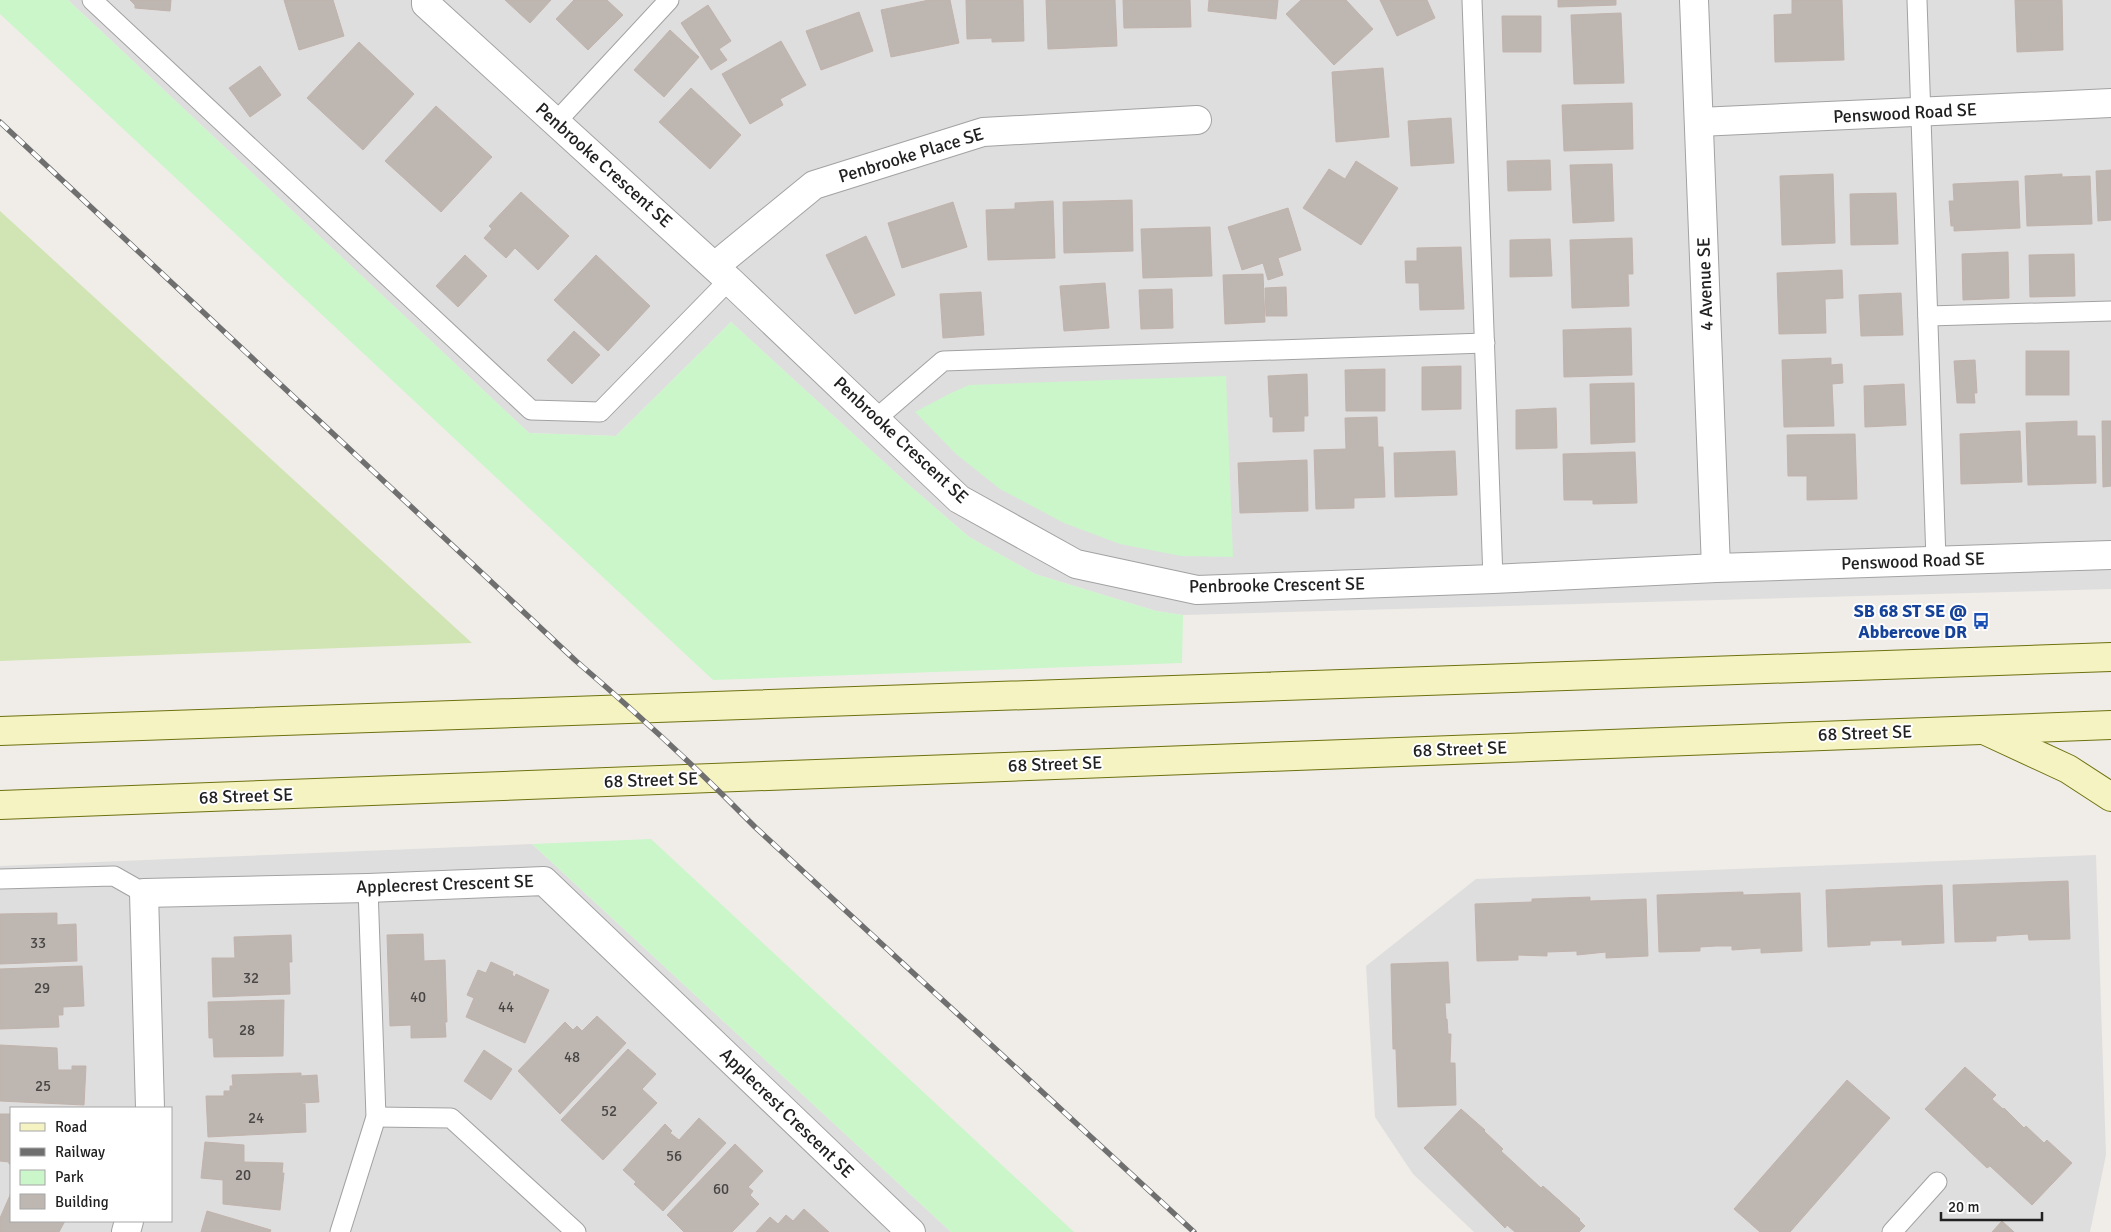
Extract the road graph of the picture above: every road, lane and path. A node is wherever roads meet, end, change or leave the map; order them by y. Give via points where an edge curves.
1 (92, 0) edge
2 (426, 0) edge
3 (669, 0) edge
4 (1472, 0) edge
5 (1694, 0) edge
6 (1917, 0) edge
7 (2111, 103) edge
8 (1921, 113) junction
9 (1197, 120) dead end
10 (556, 122) junction
11 (1699, 122) junction
12 (722, 273) junction
13 (2111, 311) edge
14 (1928, 316) junction
15 (1484, 343) junction
16 (877, 418) junction
17 (2111, 555) edge
18 (1936, 560) junction
19 (1716, 568) junction
20 (1493, 579) junction
21 (2111, 657) edge
22 (2111, 725) edge
23 (1980, 728) junction
24 (0, 731) edge
25 (2111, 797) edge
26 (0, 805) edge
27 (0, 879) edge
28 (368, 888) junction
29 (144, 893) junction
30 (150, 1107) edge
31 (376, 1117) junction
32 (1937, 1182) dead end
33 (340, 1232) edge
34 (576, 1232) edge
35 (911, 1232) edge
36 (1892, 1232) edge

1 - 12 lane via 531,410 600,412
2 - 10 street, Penbrooke Crescent SE via 426,4
3 - 10 lane
4 - 15 lane
5 - 11 street, 4 Avenue SE
6 - 8 lane
7 - 8 street, Penswood Road SE
8 - 11 street, Penswood Road SE
8 - 14 lane
9 - 12 street, Penbrooke Place SE via 983,132 814,185
10 - 12 street, Penbrooke Crescent SE
11 - 19 street, 4 Avenue SE
12 - 16 street, Penbrooke Crescent SE
13 - 14 lane
14 - 18 lane
15 - 16 lane via 943,362
15 - 20 lane
16 - 20 street, Penbrooke Crescent SE via 959,499 1076,564 1197,590
17 - 18 street, Penswood Road SE
18 - 19 street, Penswood Road SE
19 - 20 street, Penbrooke Crescent SE
21 - 24 main road
22 - 23 main road, 68 Street SE
23 - 25 main road via 2068,769
23 - 26 main road, 68 Street SE
27 - 29 lane via 114,876
28 - 29 street, Applecrest Crescent SE
28 - 31 lane
28 - 35 street, Applecrest Crescent SE via 544,881
29 - 30 street
31 - 33 lane
31 - 34 lane via 451,1118
32 - 36 lane

